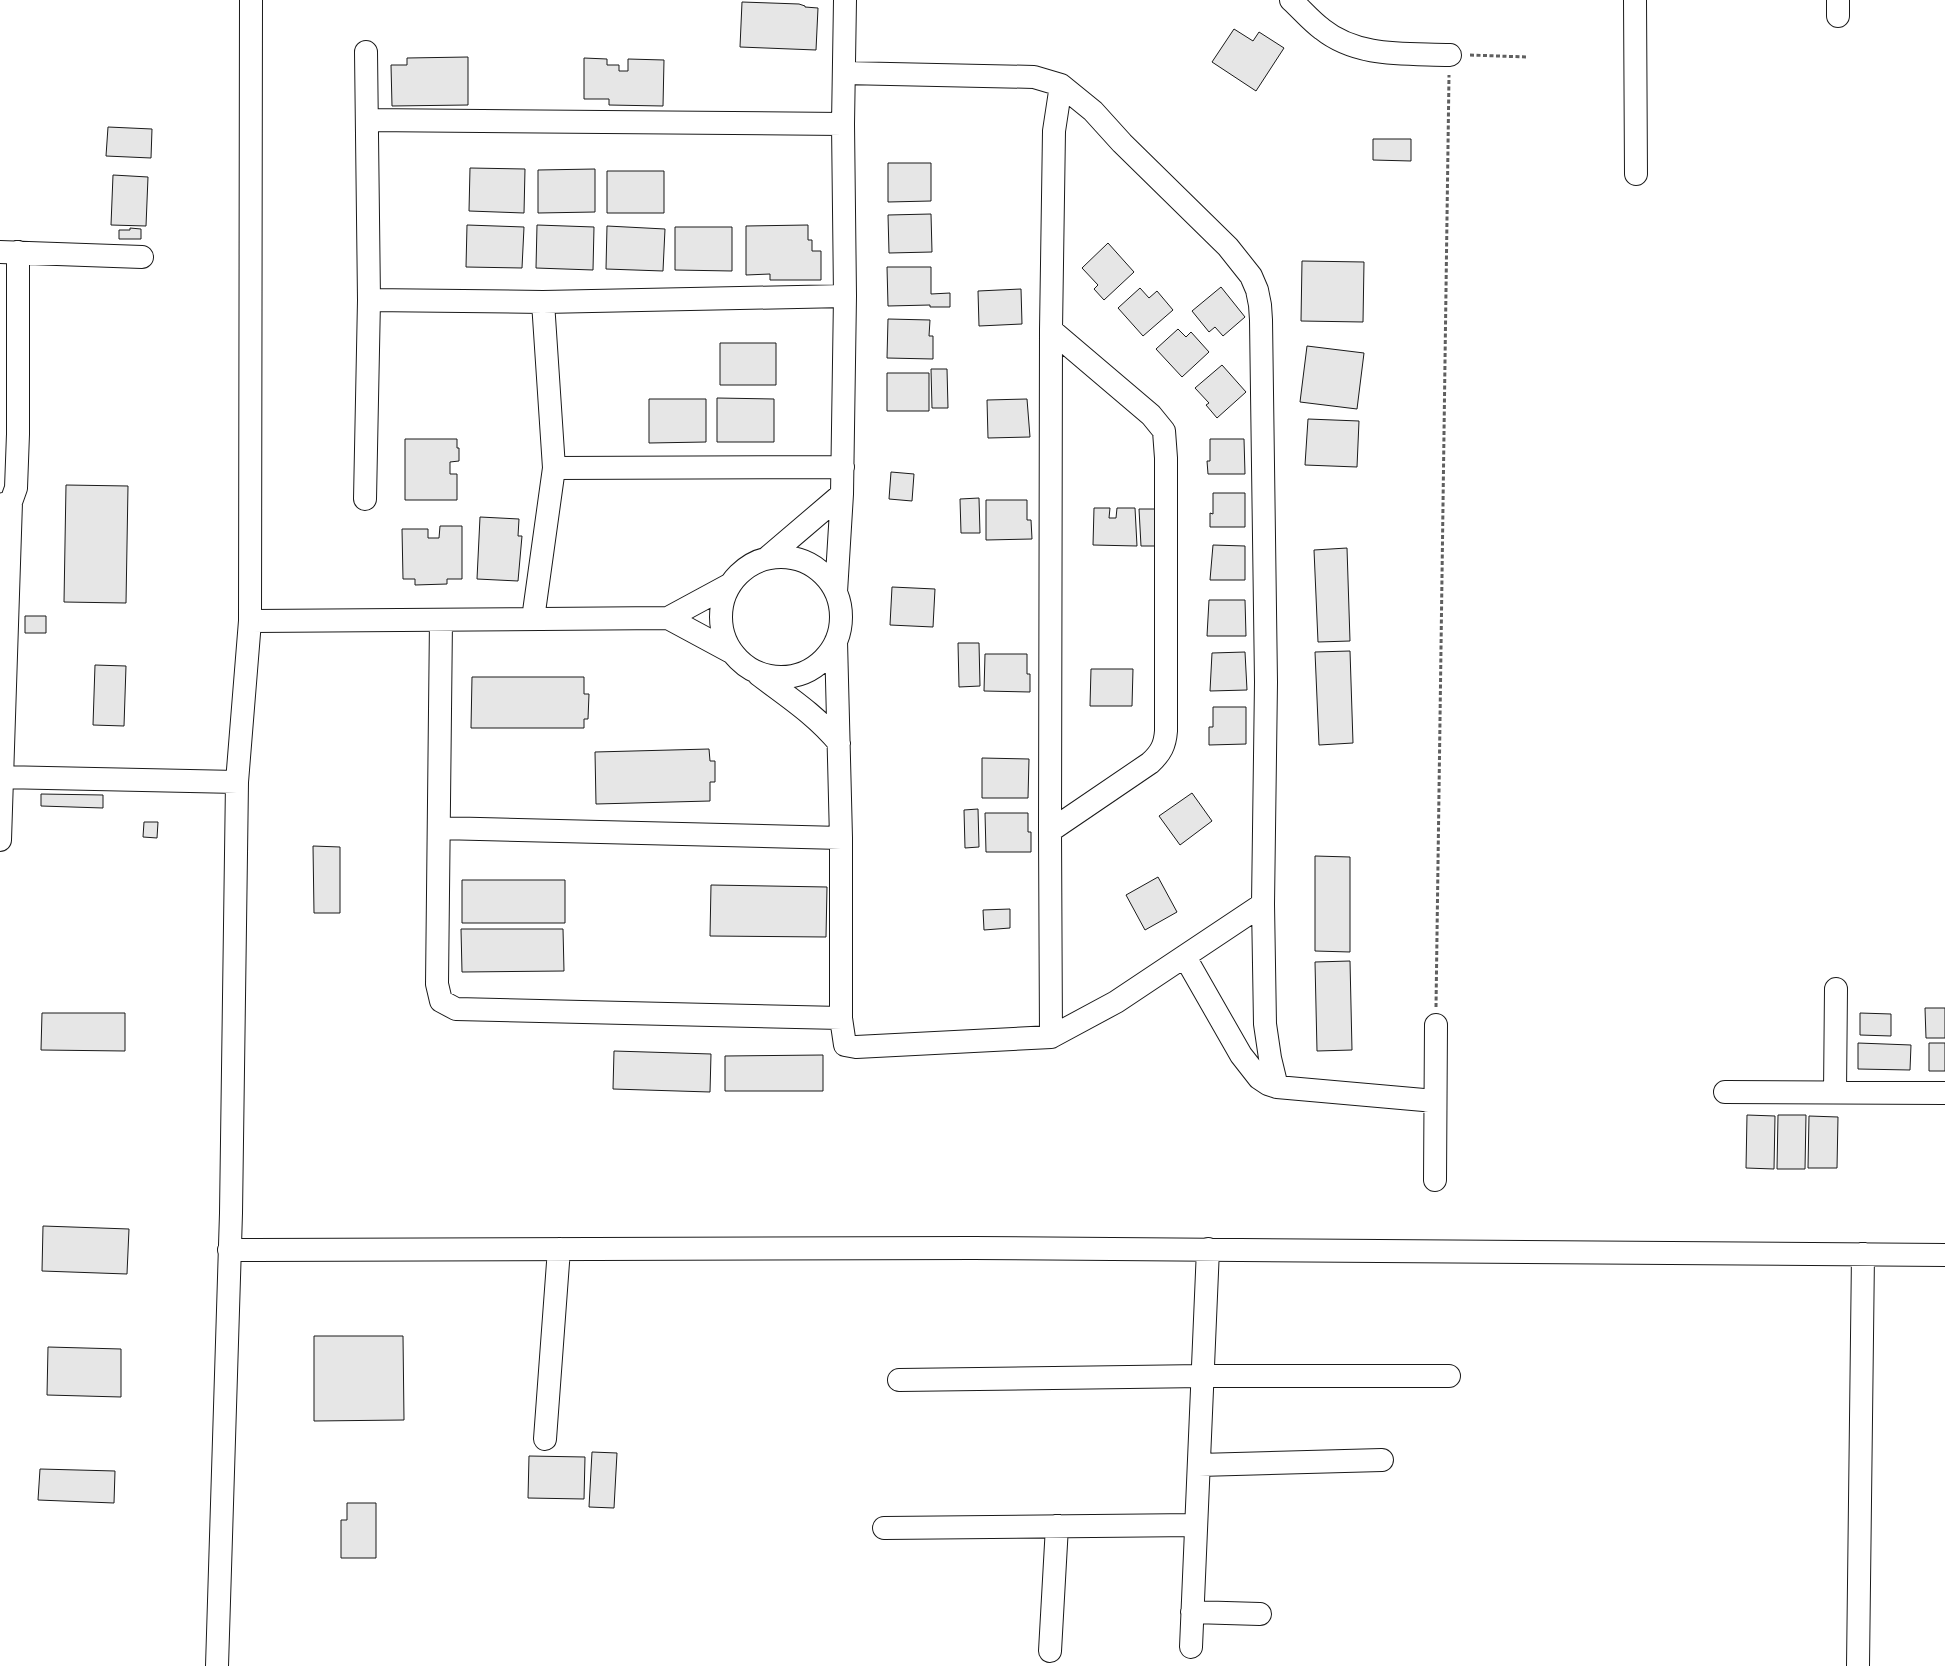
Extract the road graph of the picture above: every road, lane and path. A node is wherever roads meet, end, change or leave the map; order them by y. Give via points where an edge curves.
1 (251, 0) edge
2 (845, 0) edge
3 (1291, 0) edge
4 (1635, 0) edge
5 (366, 52) dead end
6 (1450, 55) junction
7 (1526, 57) dead end
8 (844, 73) junction
9 (1061, 85) junction
10 (368, 120) junction
11 (843, 124) junction
12 (1636, 174) dead end
13 (9, 252) edge
14 (142, 257) dead end
15 (845, 296) junction
16 (369, 300) junction
17 (543, 302) junction
18 (1051, 330) junction
19 (843, 467) junction
20 (554, 468) junction
21 (842, 494) junction
22 (366, 499) dead end
23 (5, 503) edge
24 (767, 558) junction
25 (729, 585) junction
26 (836, 592) junction
27 (668, 618) junction
28 (533, 619) junction
29 (441, 620) junction
30 (250, 621) junction
31 (836, 641) junction
32 (732, 652) junction
33 (756, 673) junction
34 (839, 744) junction
35 (1, 777) edge
36 (237, 782) junction
37 (439, 828) junction
38 (1050, 831) junction
39 (841, 838) junction
40 (0, 840) edge
41 (1263, 904) junction
42 (1185, 957) junction
43 (1836, 989) dead end
44 (841, 1018) junction
45 (1436, 1025) joint
46 (1052, 1037) junction
47 (1278, 1087) junction
48 (1725, 1092) dead end
49 (1835, 1092) junction
50 (1945, 1093) edge
51 (1435, 1101) junction
52 (1435, 1180) dead end
53 (558, 1249) junction
54 (229, 1250) junction
55 (1208, 1250) junction
56 (1863, 1254) junction
57 (1945, 1255) edge
58 (1203, 1376) junction
59 (1450, 1376) dead end
60 (899, 1380) dead end
61 (544, 1439) dead end
62 (1382, 1460) dead end
63 (1199, 1465) junction
64 (1196, 1525) junction
65 (1058, 1526) junction
66 (884, 1528) dead end
67 (1192, 1612) junction
68 (1260, 1614) dead end
69 (1191, 1647) dead end
70 (1050, 1651) dead end
71 (217, 1666) edge
72 (1858, 1666) edge

1 - 30 street
2 - 8 street
3 - 6 street via 1322,30 1358,48 1376,52
4 - 12 street
5 - 10 street
6 - 7 path
6 - 45 path
8 - 9 street via 1034,77
8 - 11 street
9 - 18 street via 1054,131
9 - 41 street via 1093,111 1228,247 1251,276 1257,290 1261,312 1266,682
10 - 11 street
10 - 16 street
11 - 15 street
13 - 14 street
13 - 23 street via 18,434 16,488
15 - 17 street
15 - 19 street
16 - 17 street
16 - 22 street
17 - 20 street
18 - 38 street
18 - 38 street via 1164,431 1166,731 1160,754 1150,763
19 - 20 street
19 - 21 street
20 - 28 street
21 - 24 street
21 - 26 street
23 - 35 street
24 - 25 street via 746,568
24 - 26 street via 794,558 807,563 819,570
25 - 27 street
25 - 32 street via 720,619 723,637
26 - 31 street via 840,625
27 - 28 street
27 - 32 street
28 - 29 street
29 - 30 street
29 - 37 street
30 - 36 street
31 - 33 street via 817,666 803,674 788,678
31 - 34 street
32 - 33 street
33 - 34 street via 810,712
34 - 39 street
35 - 36 street
35 - 40 street
36 - 54 street
37 - 39 street
37 - 44 street via 437,984 441,1002 456,1008
38 - 46 street
39 - 44 street
41 - 42 street
41 - 47 street via 1265,1024
42 - 46 street via 1116,1002
42 - 47 street via 1250,1068 1268,1084
43 - 49 street
44 - 46 street via 845,1045 851,1047
45 - 51 street
47 - 51 street
48 - 49 street
49 - 50 street
51 - 52 street
53 - 54 street
53 - 55 street
53 - 61 street
54 - 71 street
55 - 56 street
55 - 58 street
56 - 57 street
56 - 72 street
58 - 59 street
58 - 60 street
58 - 63 street
62 - 63 street
63 - 64 street
64 - 65 street
64 - 67 street
65 - 66 street
65 - 70 street
67 - 68 street
67 - 69 street

